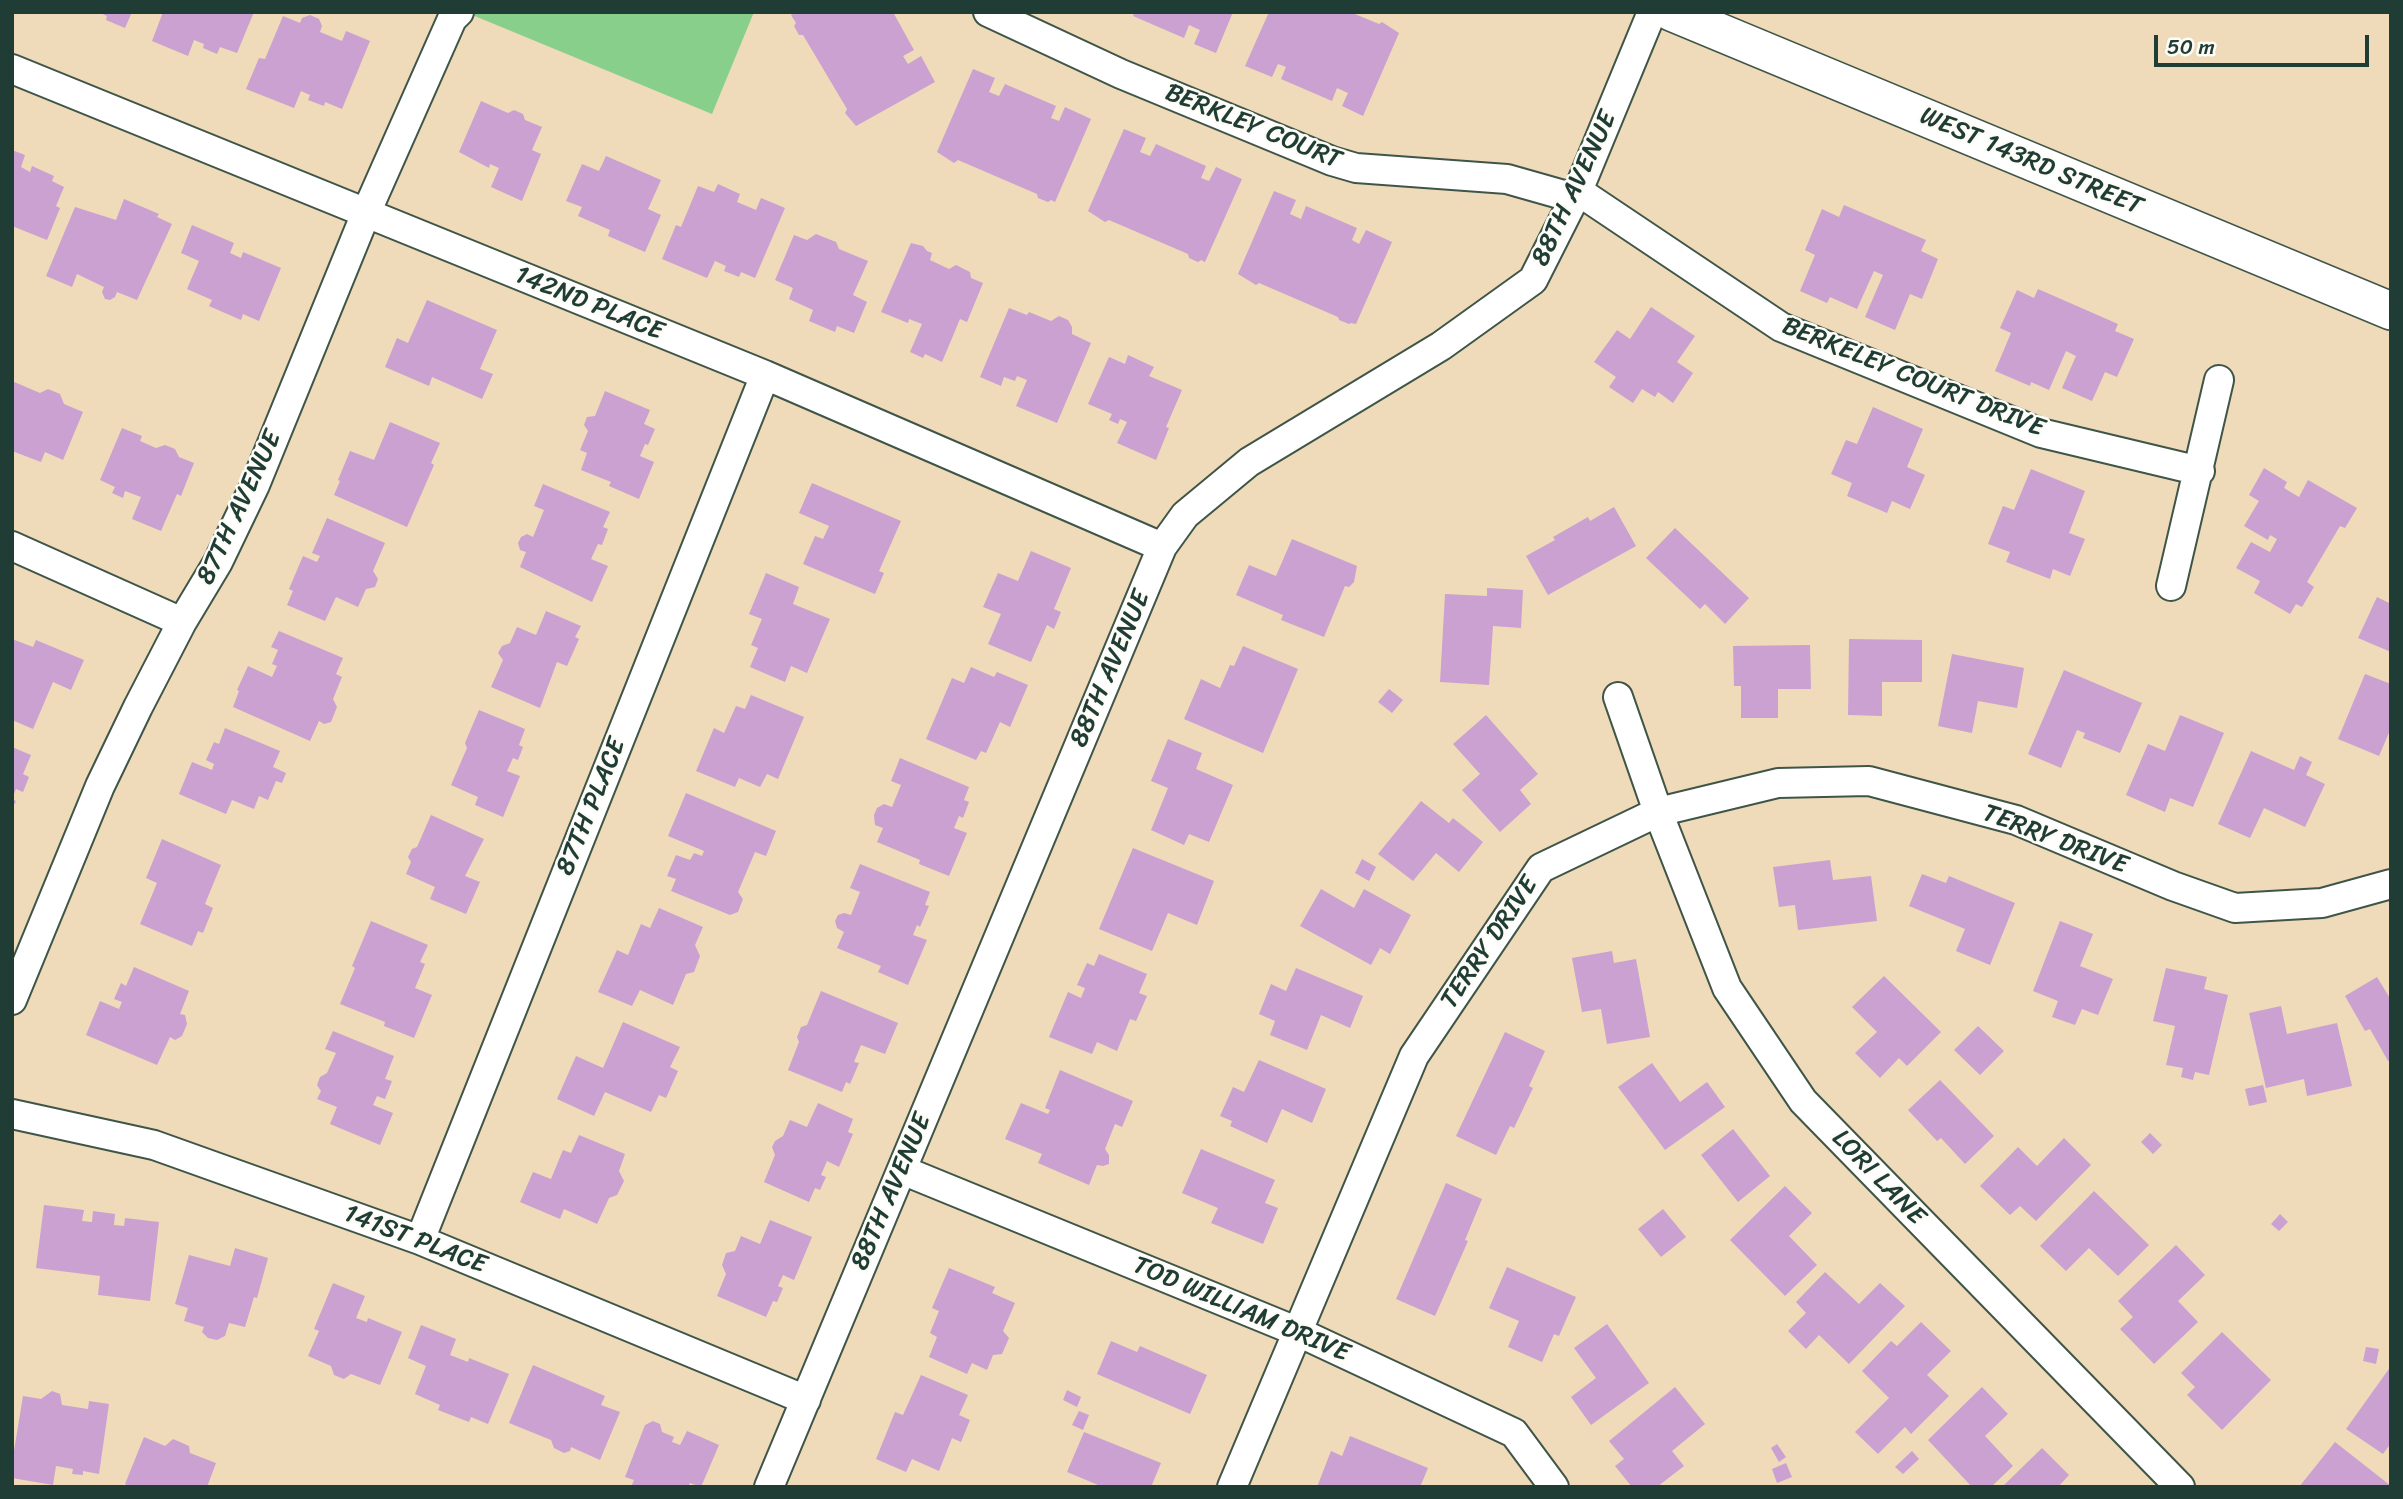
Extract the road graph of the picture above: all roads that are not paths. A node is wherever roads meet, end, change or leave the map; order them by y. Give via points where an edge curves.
1 (458, 12) edge
2 (988, 12) edge
3 (1652, 12) edge
4 (1671, 12) edge
5 (1028, 21) edge
6 (12, 69) edge
7 (1576, 195) junction
8 (366, 213) junction
9 (2391, 311) edge
10 (765, 375) junction
11 (2219, 380) dead end
12 (2200, 471) junction
13 (12, 546) edge
14 (1162, 547) junction
15 (2171, 586) dead end
16 (182, 622) junction
17 (1618, 697) dead end
18 (1658, 812) junction
19 (2391, 884) edge
20 (12, 1000) edge
21 (12, 1114) edge
22 (902, 1170) junction
23 (420, 1240) junction
24 (1296, 1331) junction
25 (806, 1400) junction
26 (769, 1487) edge
27 (1232, 1487) edge
28 (1554, 1487) edge
29 (2180, 1487) edge

1 - 8 street, 87TH AVENUE
2 - 5 street, BERKLEY COURT
3 - 7 street, 88TH AVENUE
4 - 9 main road, WEST 143RD STREET
5 - 7 street, BERKLEY COURT via 1121,74 1332,161 1356,168 1507,179
6 - 8 street, 142ND PLACE
7 - 12 street, BERKELEY COURT DRIVE via 1781,327 2041,433
7 - 14 street, 88TH AVENUE via 1534,280 1441,346 1249,462 1185,515
8 - 10 street, 142ND PLACE
8 - 16 street, 87TH AVENUE via 255,485 218,562
10 - 14 street, 142ND PLACE
10 - 23 street, 87TH PLACE
11 - 12 street
12 - 15 street
13 - 16 street
14 - 22 street, 88TH AVENUE
16 - 20 street, 87TH AVENUE via 100,786
17 - 18 street, LORI LANE
18 - 19 street, TERRY DRIVE via 1778,783 1869,781 2015,820 2235,908 2322,904
18 - 24 street, TERRY DRIVE via 1541,868 1414,1056
18 - 29 street, LORI LANE via 1727,988 1802,1101
21 - 23 street, 141ST PLACE via 154,1145
22 - 24 street, TOD WILLIAM DRIVE
22 - 25 street, 88TH AVENUE
23 - 25 street, 141ST PLACE
24 - 27 street, TERRY DRIVE
24 - 28 street, TOD WILLIAM DRIVE via 1514,1433
25 - 26 street, 88TH AVENUE

